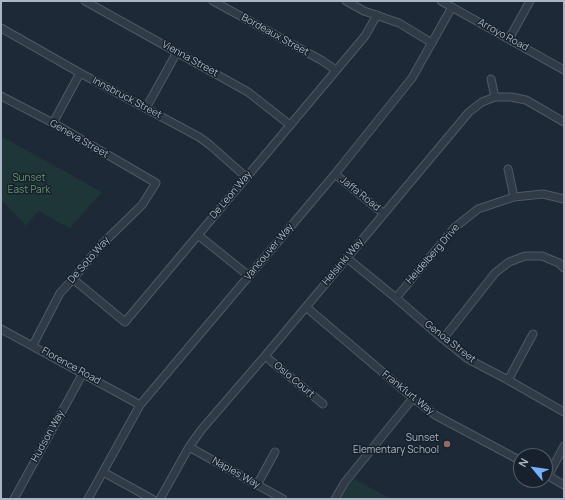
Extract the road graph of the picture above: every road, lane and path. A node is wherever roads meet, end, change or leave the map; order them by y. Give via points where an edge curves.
1 (85, 1) edge
2 (213, 1) edge
3 (346, 1) edge
4 (441, 1) edge
5 (530, 1) edge
6 (452, 7) junction
7 (376, 15) junction
8 (1, 28) edge
9 (509, 39) junction
10 (432, 42) junction
11 (177, 52) junction
12 (336, 70) junction
13 (564, 70) edge
14 (80, 73) junction
15 (491, 79) dead end
16 (1, 96) edge
17 (495, 97) junction
18 (146, 108) junction
19 (564, 122) edge
20 (53, 123) junction
21 (290, 125) junction
22 (508, 168) dead end
23 (335, 174) junction
24 (246, 177) junction
25 (156, 183) joint
26 (514, 197) junction
27 (564, 199) edge
28 (384, 214) junction
29 (198, 235) junction
30 (347, 258) junction
31 (564, 268) edge
32 (249, 276) junction
33 (73, 280) junction
34 (396, 298) junction
35 (306, 307) junction
36 (1, 329) edge
37 (533, 334) dead end
38 (443, 339) junction
39 (33, 345) junction
40 (265, 356) junction
41 (82, 373) junction
42 (508, 380) junction
43 (413, 398) junction
44 (323, 404) dead end
45 (140, 405) junction
46 (564, 412) edge
47 (564, 446) edge
48 (189, 447) junction
49 (275, 452) dead end
50 (513, 457) edge
51 (553, 464) edge
52 (103, 472) junction
53 (553, 479) edge
54 (257, 485) junction
55 (564, 485) edge
56 (14, 499) edge
57 (88, 499) edge
58 (152, 499) edge
59 (160, 499) edge
60 (283, 499) edge
61 (335, 499) edge

1 - 11 street, Vienna Street
2 - 12 street, Bordeaux Street
3 - 7 street
4 - 6 street, Arroyo Road
5 - 9 street
6 - 9 street, Arroyo Road
6 - 10 street, Vancouver Way
7 - 10 street
7 - 12 street, De Leon Way via 365,36
8 - 14 street, Innsbruck Street
9 - 13 street, Arroyo Road
10 - 23 street, Vancouver Way via 412,78
11 - 18 street
11 - 21 street, Vienna Street via 248,92
12 - 21 street, De Leon Way
14 - 18 street, Innsbruck Street
14 - 20 street
15 - 17 street
16 - 20 street, Geneva Street
17 - 19 street, Helsinki Way via 526,100
17 - 28 street, Helsinki Way via 482,102 469,112
18 - 24 street, Innsbruck Street via 199,137
20 - 25 street, Geneva Street
21 - 24 street, De Leon Way
22 - 26 street
23 - 28 street, Jaffa Road
23 - 32 street, Vancouver Way
24 - 29 street, De Leon Way
25 - 33 street, De Soto Way via 142,204 101,245
26 - 27 street, Heidelberg Drive via 543,194
26 - 34 street, Heidelberg Drive via 478,209 454,228
28 - 30 street, Helsinki Way
29 - 32 street
29 - 33 street, De Leon Way via 125,322
30 - 34 street, Genoa Street
30 - 35 street, Helsinki Way
31 - 38 street via 542,256 525,256 509,262 495,273
32 - 45 street, Vancouver Way
33 - 39 street, De Soto Way via 60,293
34 - 38 street, Genoa Street
35 - 40 street, Helsinki Way
35 - 43 street, Frankfurt Way
36 - 39 street, Florence Road
37 - 42 street
38 - 42 street, Genoa Street via 468,359
39 - 41 street, Florence Road
40 - 44 street, Oslo Court
40 - 48 street, Helsinki Way
41 - 45 street, Florence Road
41 - 56 street, Hudson Way
42 - 46 street, Genoa Street
43 - 50 street, Frankfurt Way via 435,415
43 - 61 street via 345,482
45 - 52 street, Vancouver Way
47 - 51 street
48 - 54 street, Naples Way
48 - 59 street, Helsinki Way
49 - 54 street
52 - 57 street, Vancouver Way
52 - 58 street
53 - 55 street
54 - 60 street, Naples Way

